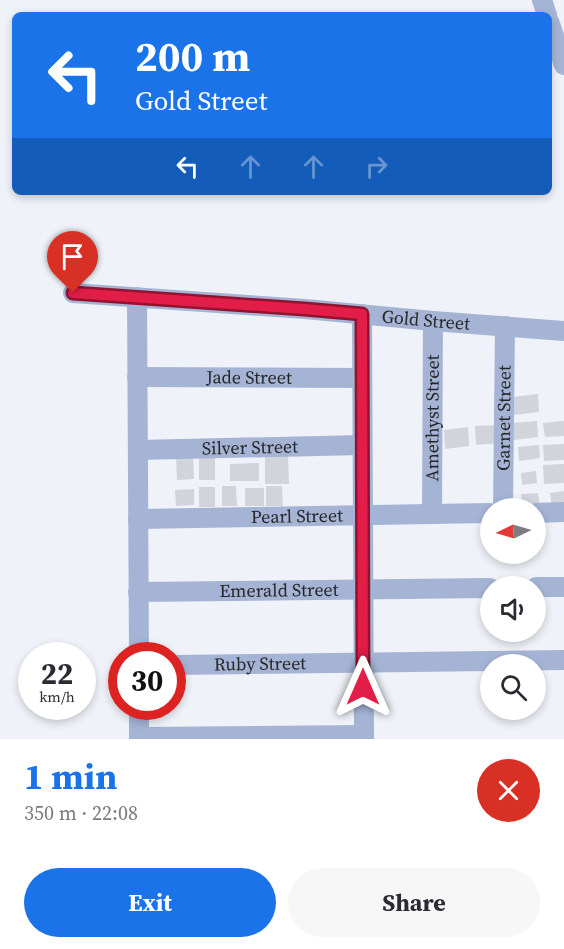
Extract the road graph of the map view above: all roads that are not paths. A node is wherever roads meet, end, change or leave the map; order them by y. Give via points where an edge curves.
1 (552, 30) edge
2 (564, 65) edge
3 (73, 293) dead end
4 (137, 297) junction
5 (362, 314) junction
6 (433, 321) junction
7 (505, 326) junction
8 (564, 331) edge
9 (137, 377) junction
10 (362, 378) junction
11 (362, 445) junction
12 (138, 450) junction
13 (503, 498) edge
14 (564, 512) edge
15 (480, 513) edge
16 (546, 513) edge
17 (432, 514) junction
18 (363, 515) junction
19 (138, 519) junction
20 (546, 587) edge
21 (564, 587) edge
22 (480, 588) edge
23 (363, 590) junction
24 (138, 592) junction
25 (139, 642) edge
26 (564, 660) edge
27 (363, 663) junction
28 (186, 665) edge
29 (139, 720) edge
30 (364, 737) edge
31 (139, 738) edge

1 - 2 street
3 - 4 street, Gold Street
4 - 5 street, Gold Street
4 - 9 street
5 - 6 street, Gold Street
5 - 10 street
6 - 7 street, Gold Street
6 - 17 street, Amethyst Street
7 - 8 street, Gold Street
7 - 13 street, Garnet Street
9 - 10 street, Jade Street
9 - 12 street
10 - 11 street
11 - 12 street, Silver Street
11 - 18 street
12 - 19 street
14 - 16 street
15 - 17 street, Pearl Street
17 - 18 street, Pearl Street
18 - 19 street, Pearl Street
18 - 23 street
19 - 24 street
20 - 21 street
22 - 23 street, Emerald Street
23 - 24 street, Emerald Street
23 - 27 street
24 - 25 street
26 - 27 street, Ruby Street
27 - 28 street, Ruby Street
27 - 30 street
29 - 31 street
30 - 31 street

